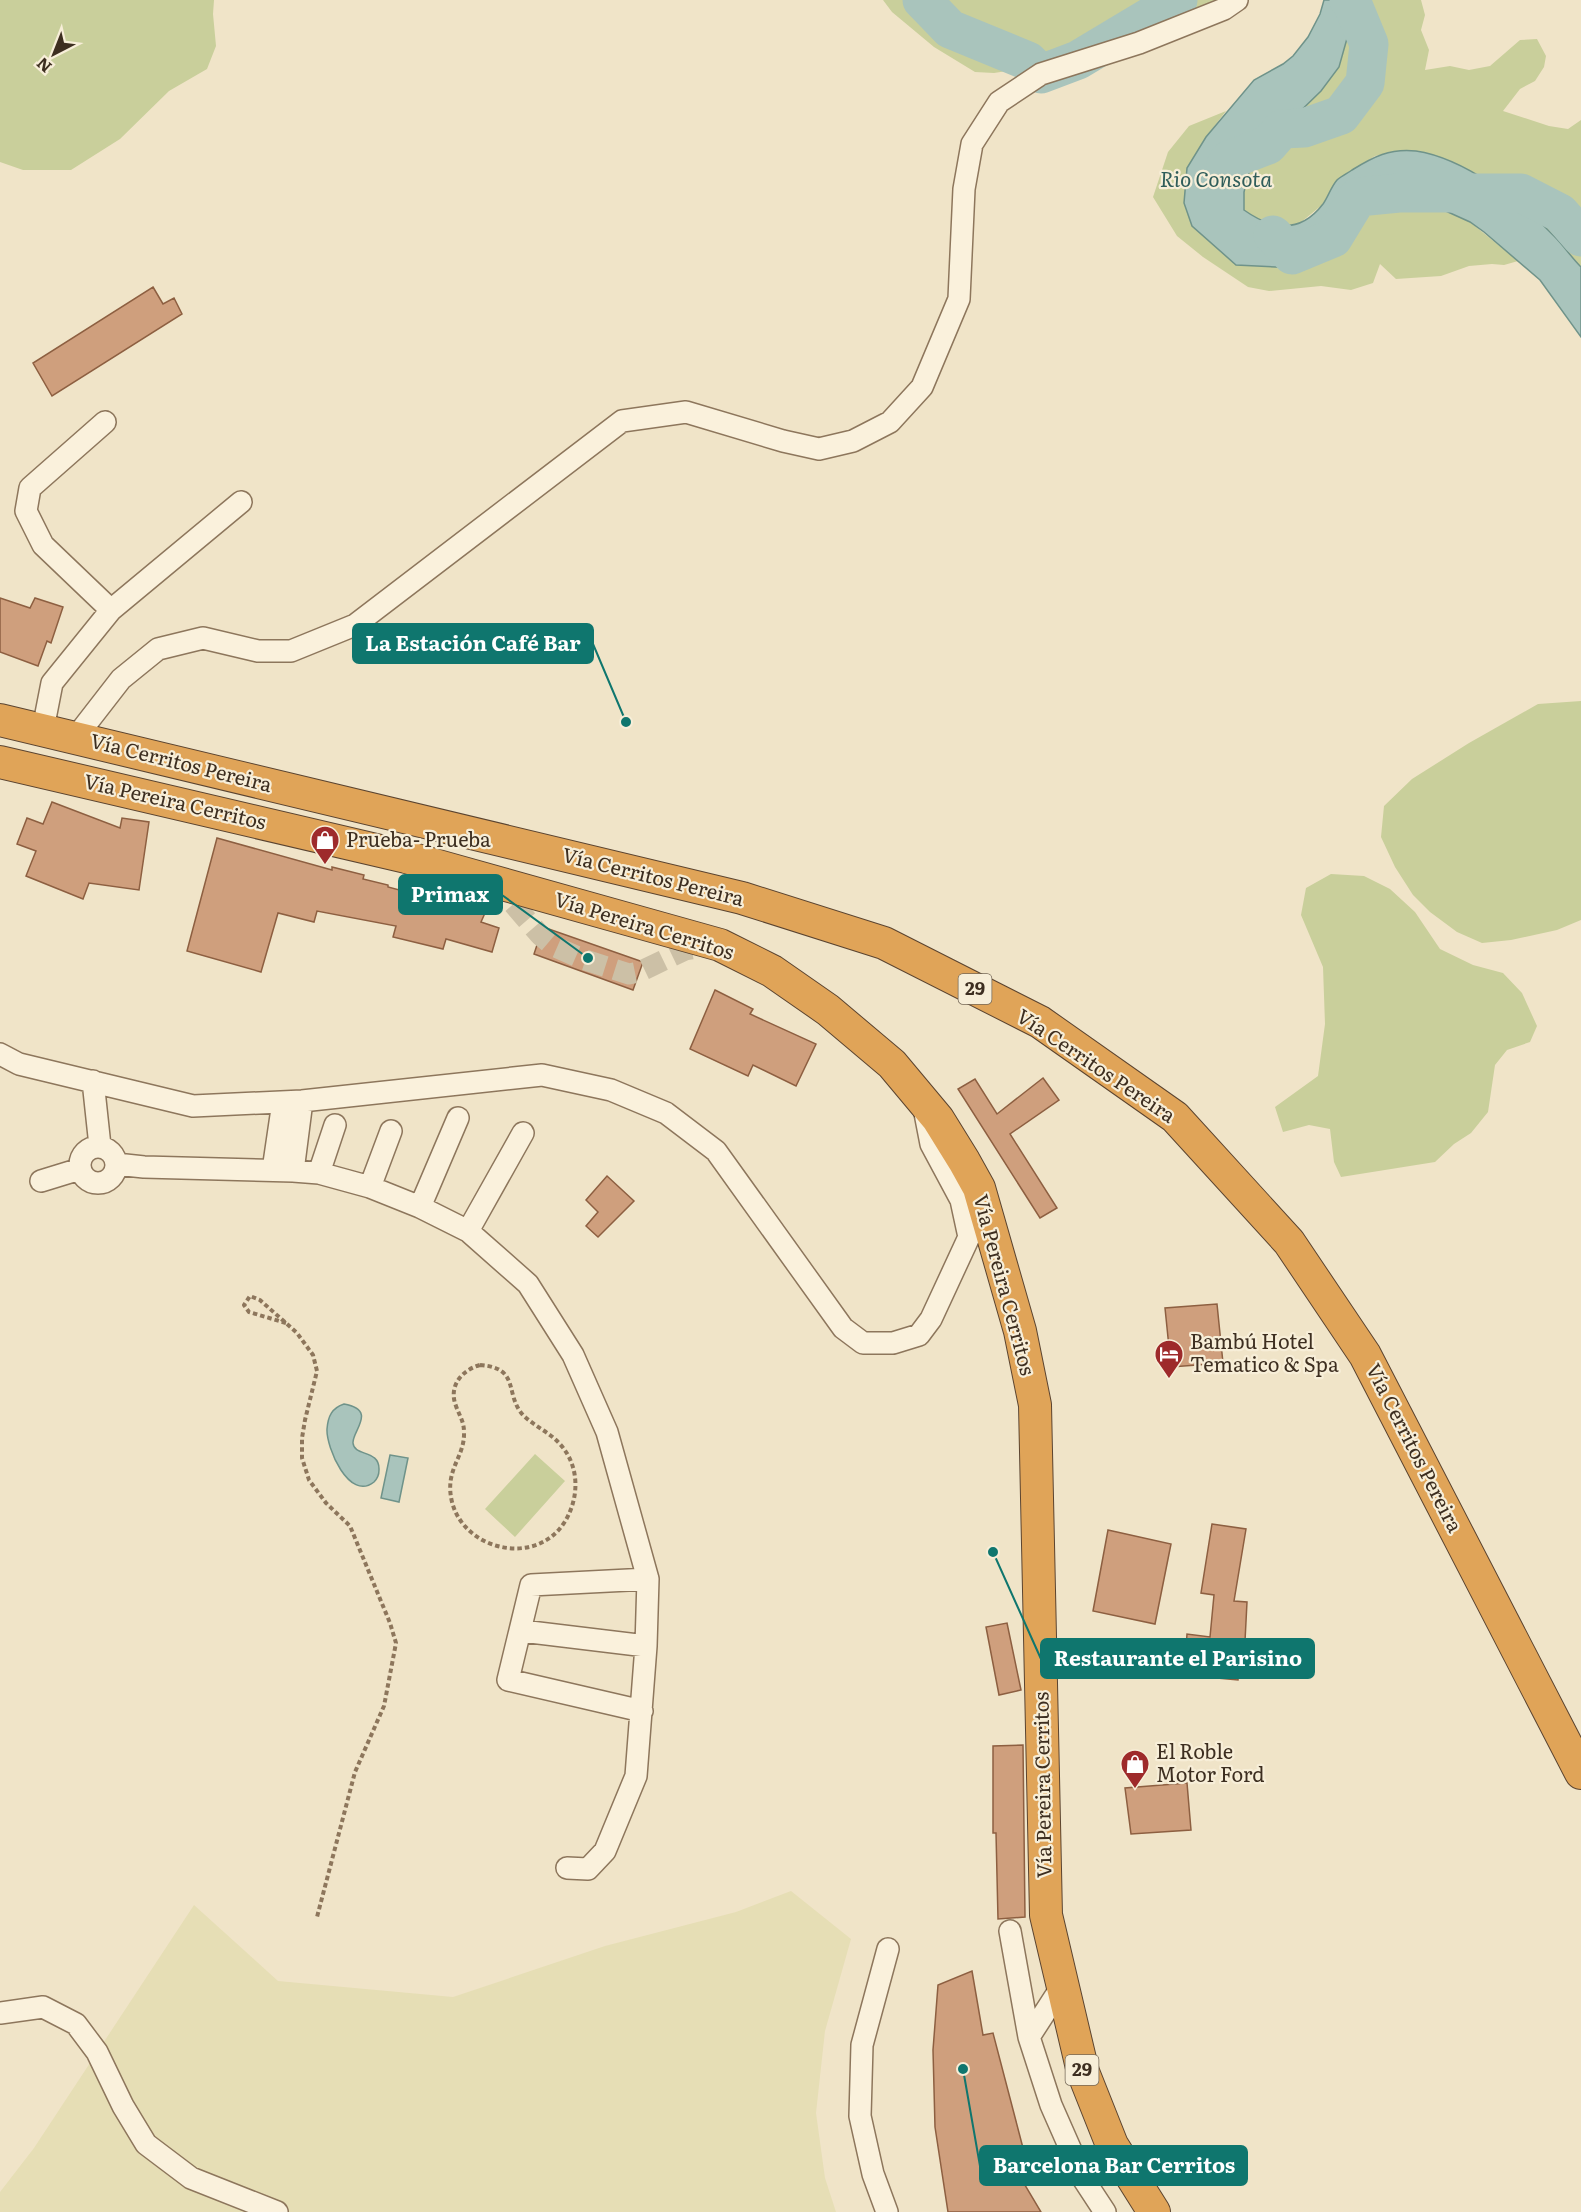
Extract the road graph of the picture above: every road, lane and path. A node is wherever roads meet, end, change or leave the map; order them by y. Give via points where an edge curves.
1 (1237, 0) edge
2 (105, 422) dead end
3 (241, 502) dead end
4 (111, 610) junction
5 (0, 720) edge
6 (43, 729) junction
7 (76, 737) junction
8 (0, 762) edge
9 (0, 1054) edge
10 (93, 1081) junction
11 (922, 1098) junction
12 (292, 1101) junction
13 (458, 1118) dead end
14 (335, 1125) dead end
15 (391, 1131) dead end
16 (523, 1133) dead end
17 (100, 1146) junction
18 (116, 1164) junction
19 (80, 1169) junction
20 (283, 1171) junction
21 (319, 1173) junction
22 (41, 1181) dead end
23 (370, 1187) junction
24 (420, 1207) junction
25 (468, 1231) junction
26 (286, 1323) junction
27 (461, 1416) joint
28 (648, 1579) junction
29 (522, 1631) junction
30 (646, 1646) junction
31 (1545, 1701) junction
32 (642, 1711) junction
33 (1581, 1733) edge
34 (1581, 1773) edge
35 (567, 1868) dead end
36 (317, 1917) dead end
37 (1010, 1931) dead end
38 (888, 1949) dead end
39 (1062, 1986) junction
40 (0, 2013) edge
41 (1029, 2037) junction
42 (278, 2212) edge
43 (887, 2212) edge
44 (1105, 2212) edge
45 (1154, 2212) edge

1 - 7 street via 1224,9 1139,43 1041,74 999,102 972,144 964,189 959,299 922,387 890,422 853,441 819,449 686,412 622,421 355,625 291,651 258,651 203,638 158,650 121,679
2 - 4 street via 30,488 26,511 43,545
3 - 4 street
4 - 6 street via 52,683
5 - 6 highway, Vía Cerritos Pereira / 29
6 - 7 highway, Vía Cerritos Pereira / 29
7 - 31 highway, Vía Cerritos Pereira / 29 via 742,898 884,943 1040,1022 1175,1118 1289,1242 1365,1355
8 - 11 highway, Vía Pereira Cerritos / 29 via 406,857 720,945 772,971 828,1010 892,1064
9 - 10 street via 19,1064
10 - 12 street via 193,1106
10 - 17 street
11 - 12 street via 931,1144 961,1200 969,1237 931,1319 919,1335 893,1343 863,1343 843,1328 716,1151 666,1113 611,1090 542,1075
11 - 39 highway, Vía Pereira Cerritos / 29 via 979,1188 1020,1331 1035,1405 1046,1915
12 - 20 street
13 - 24 street
14 - 21 street
15 - 23 street
16 - 25 street
17 - 18 street via 108,1149
17 - 19 street via 84,1153
18 - 19 street via 115,1173 101,1183 92,1182
18 - 20 street
19 - 22 street
20 - 21 street
21 - 23 street
23 - 24 street
24 - 25 street
25 - 28 street via 528,1284 573,1355 607,1432
26 - 26 path via 260,1300 250,1296 245,1301 249,1312
26 - 36 path via 306,1344 317,1371 302,1438 302,1458 309,1480 350,1526 396,1643 384,1706 355,1772
27 - 27 path via 453,1399 457,1381 471,1368 490,1366 506,1375 514,1401 524,1416 560,1443 574,1470 575,1500 570,1514 550,1537 523,1548 508,1548 479,1539 463,1523 452,1503 450,1488 451,1473 463,1447
28 - 29 street via 531,1585
28 - 30 street
29 - 30 street
29 - 32 street via 508,1680
30 - 32 street
31 - 33 highway
31 - 34 highway, Vía Cerritos Pereira / 29
32 - 35 street via 636,1776 605,1851 588,1869
37 - 41 street
38 - 43 street via 862,2045 860,2116 873,2174
39 - 41 street
39 - 45 highway, Vía Pereira Cerritos / 29 via 1083,2072 1112,2145
40 - 42 street via 43,2007 76,2024 97,2052 146,2144 191,2178
41 - 44 street via 1060,2126 1084,2180

